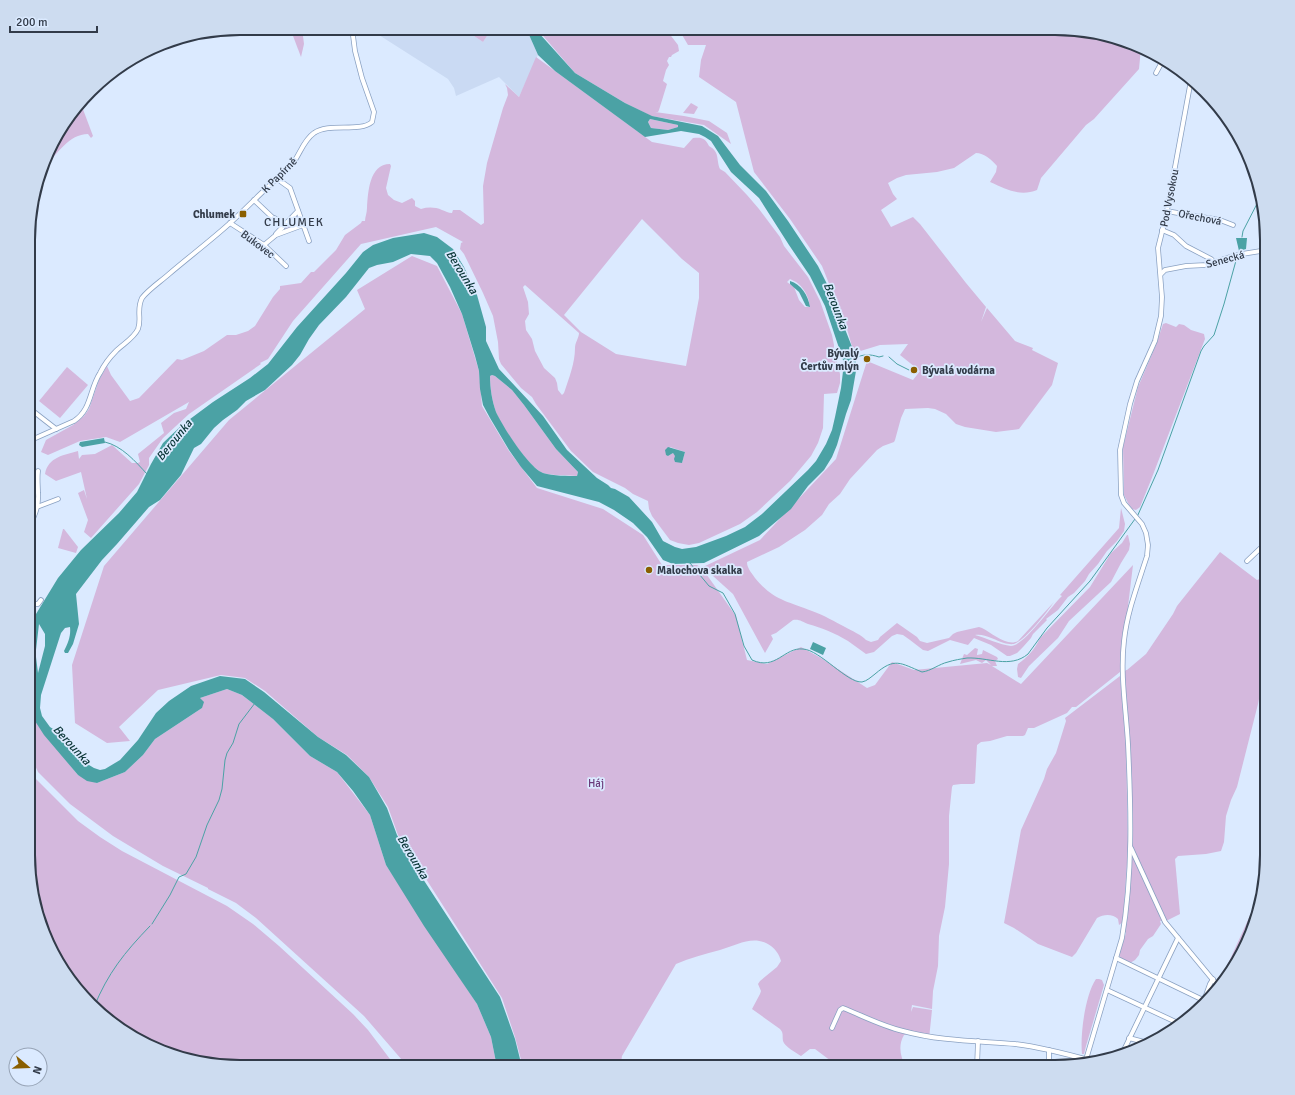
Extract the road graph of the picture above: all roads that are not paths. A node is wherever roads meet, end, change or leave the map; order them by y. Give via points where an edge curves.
1 (353, 35) edge
2 (1161, 64) edge
3 (1156, 73) dead end
4 (1190, 86) edge
5 (276, 178) junction
6 (254, 200) junction
7 (1166, 211) junction
8 (298, 212) junction
9 (230, 223) junction
10 (1233, 225) dead end
11 (303, 226) junction
12 (282, 228) junction
13 (1162, 230) junction
14 (276, 235) junction
15 (308, 241) dead end
16 (264, 245) junction
17 (1260, 251) edge
18 (1214, 262) junction
19 (286, 266) dead end
20 (1160, 274) junction
21 (35, 413) edge
22 (56, 429) junction
23 (35, 438) edge
24 (38, 471) dead end
25 (58, 499) dead end
26 (37, 507) junction
27 (35, 512) edge
28 (1260, 549) edge
29 (1247, 561) dead end
30 (41, 600) dead end
31 (35, 604) edge
32 (1130, 848) junction
33 (1178, 938) junction
34 (1116, 958) junction
35 (1158, 978) junction
36 (1213, 979) junction
37 (1216, 983) edge
38 (1107, 990) junction
39 (1206, 993) edge
40 (1201, 999) edge
41 (1144, 1007) junction
42 (1175, 1021) edge
43 (832, 1028) dead end
44 (1129, 1038) junction
45 (1141, 1041) edge
46 (978, 1042) junction
47 (1125, 1047) edge
48 (1049, 1050) junction
49 (1087, 1057) edge
50 (1078, 1059) edge
51 (977, 1060) edge
52 (1049, 1060) edge

1 - 5 street, K Papírně via 374,120 368,125 325,128 315,132 308,138 295,162
2 - 3 street
4 - 7 street, Pod Vysokou
5 - 6 street, K Papírně
5 - 8 street via 290,188
6 - 9 street, K Papírně
6 - 12 street via 272,217 279,220
7 - 10 street, Ořechová via 1220,220
7 - 13 street, Pod Vysokou
8 - 11 street
8 - 12 street
9 - 16 street, Bukovec
9 - 22 street, K Papírně via 142,298 138,306 137,330 116,350 96,379 87,408 74,421
11 - 14 street
11 - 15 street
12 - 14 street
13 - 18 street via 1174,235 1186,246
13 - 20 street, Pod Vysokou via 1158,248
14 - 16 street
16 - 19 street, Bukovec
17 - 18 street, Senecká
18 - 20 street, Senecká via 1165,270
20 - 32 street, Pod Vysokou via 1161,316 1155,341 1137,381 1120,450 1121,495 1124,503 1142,524 1148,545 1147,556 1127,620 1122,674 1128,743
21 - 22 street
22 - 23 street, K Papírně
24 - 26 street
25 - 26 street
26 - 27 street
28 - 29 street
30 - 31 street
32 - 33 street via 1165,922
32 - 34 street, Pod Vysokou via 1125,920
33 - 35 street
33 - 36 street
34 - 35 street
34 - 38 street, Pod Vysokou
35 - 40 street
35 - 41 street
36 - 37 street
36 - 39 street
38 - 41 street
38 - 49 street, Pod Vysokou
41 - 42 street
41 - 44 street
43 - 46 street via 843,1008 903,1031 934,1038
44 - 45 street
44 - 47 street
46 - 48 street via 1016,1044
46 - 51 street
48 - 50 street
48 - 52 street

